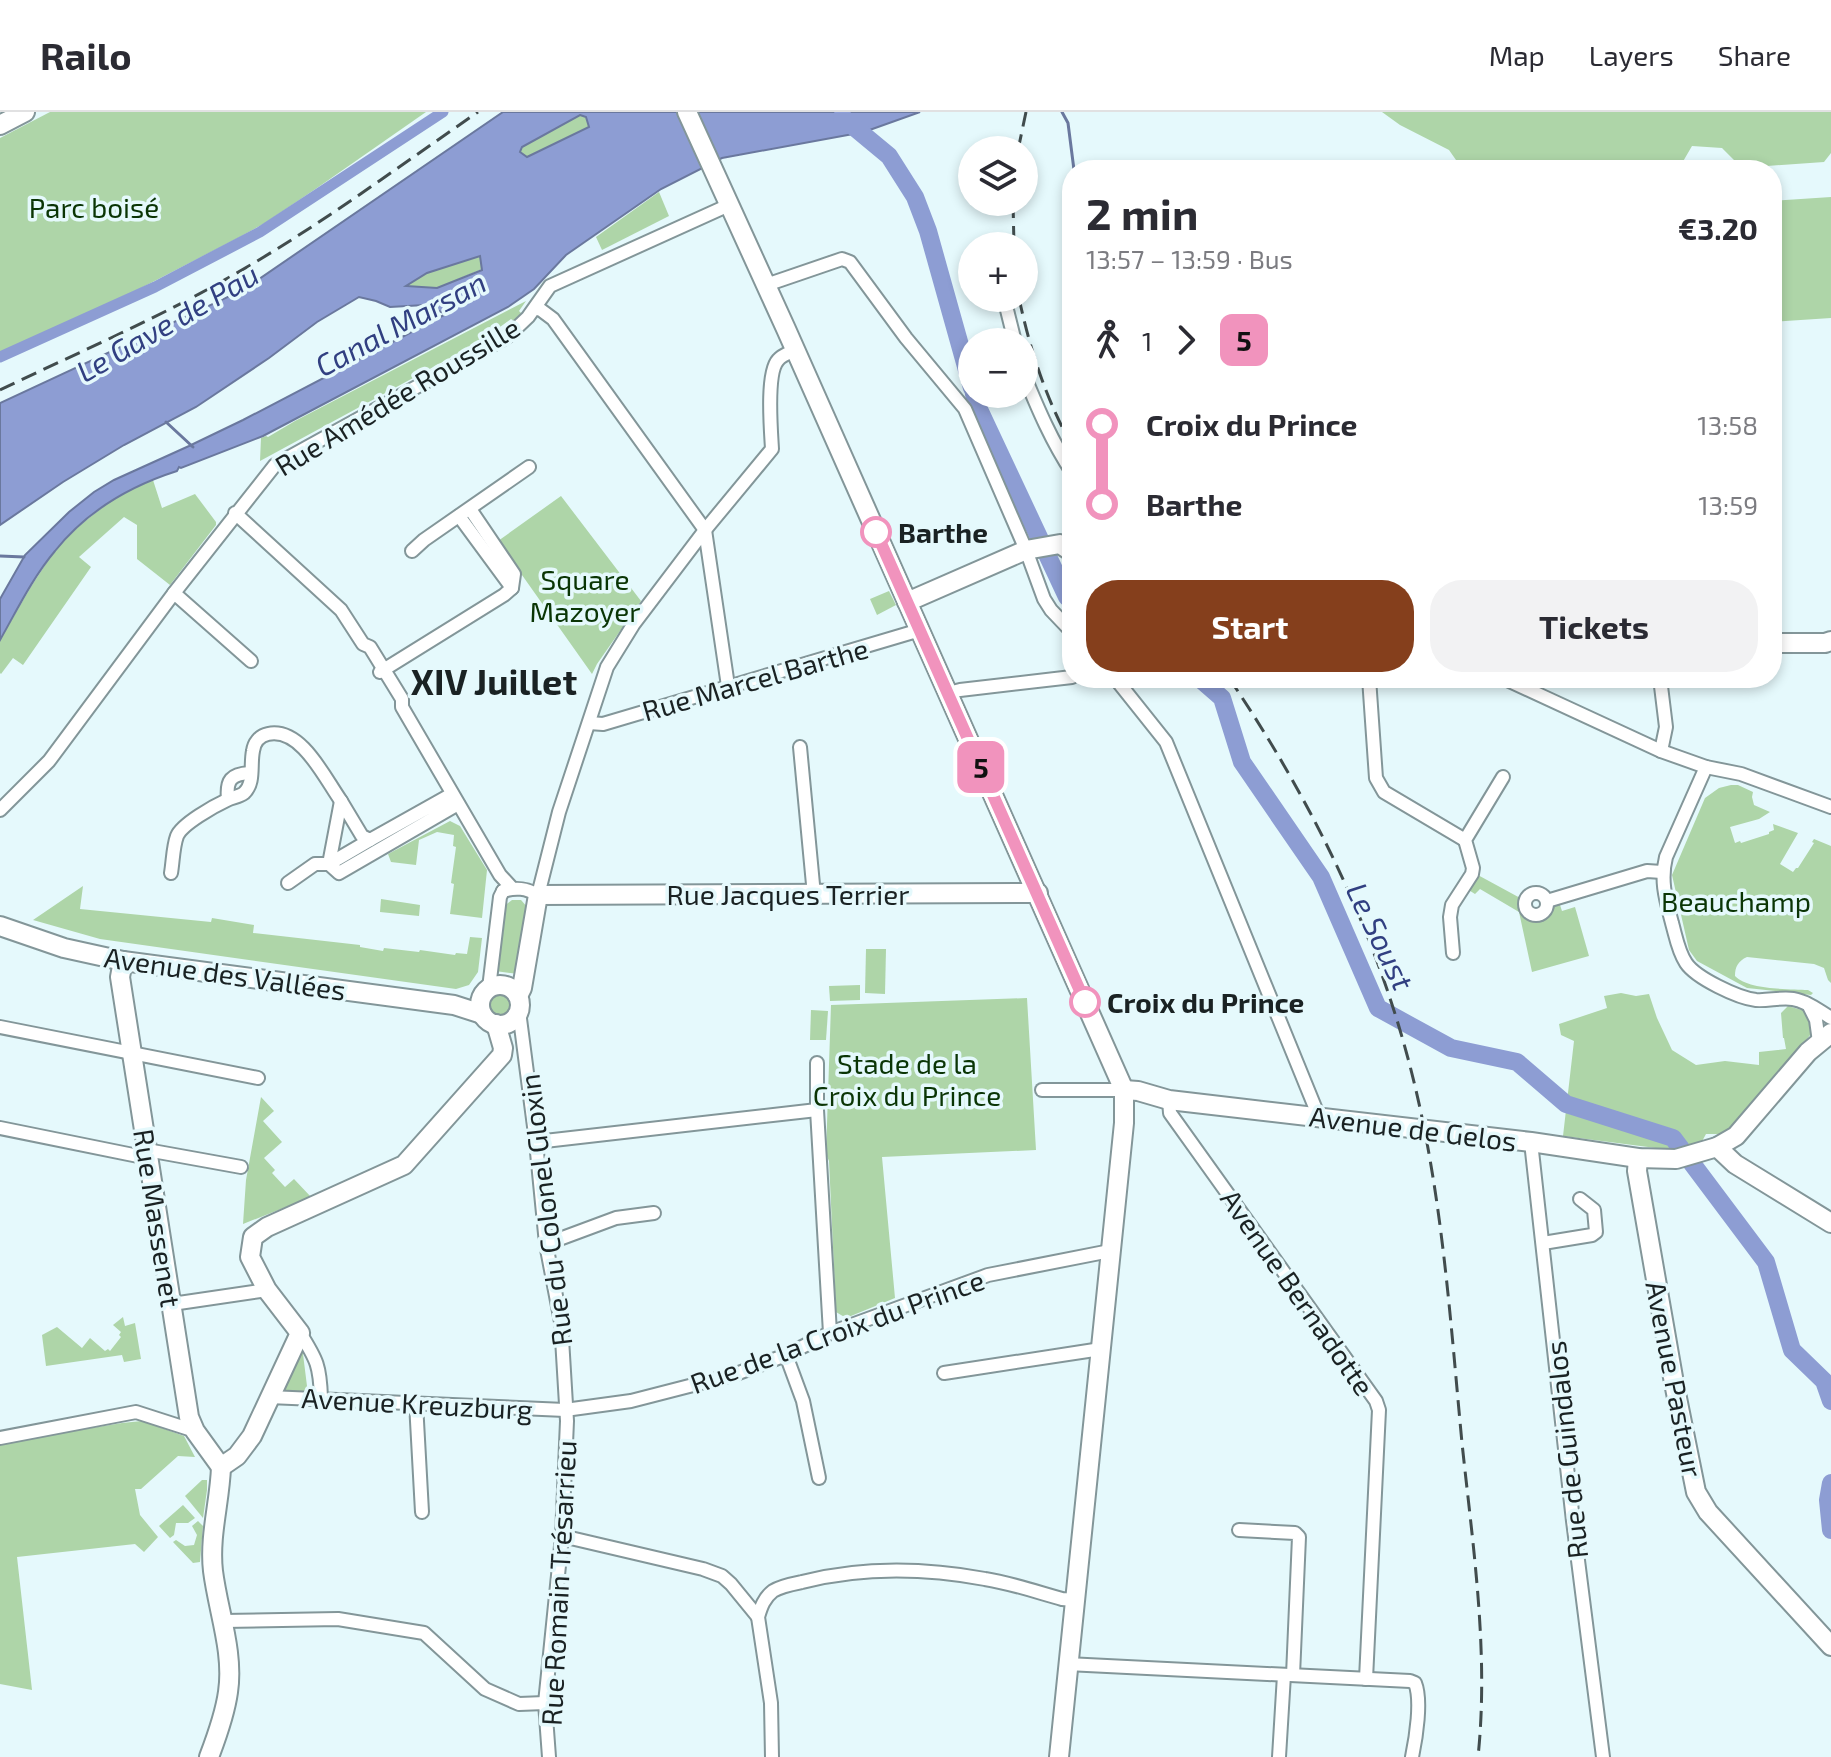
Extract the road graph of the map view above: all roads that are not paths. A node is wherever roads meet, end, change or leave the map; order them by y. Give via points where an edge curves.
1 (25, 112) edge
2 (687, 112) edge
3 (0, 125) edge
4 (729, 205) junction
5 (766, 285) junction
6 (535, 308) junction
7 (795, 350) junction
8 (1037, 408) edge
9 (1062, 457) edge
10 (529, 467) dead end
11 (235, 513) junction
12 (464, 513) junction
13 (705, 530) junction
14 (1062, 548) edge
15 (1029, 549) junction
16 (412, 551) dead end
17 (174, 593) junction
18 (907, 602) junction
19 (1062, 622) edge
20 (920, 630) junction
21 (1831, 641) edge
22 (1782, 643) edge
23 (251, 661) dead end
24 (381, 671) junction
25 (1062, 678) edge
26 (728, 686) junction
27 (1123, 688) edge
28 (1370, 688) edge
29 (1525, 688) edge
30 (1661, 688) edge
31 (948, 693) junction
32 (589, 723) junction
33 (800, 747) dead end
34 (1661, 751) junction
35 (1706, 767) junction
36 (1503, 777) dead end
37 (455, 799) junction
38 (341, 801) junction
39 (1831, 807) edge
40 (0, 810) edge
41 (370, 840) junction
42 (1465, 840) junction
43 (329, 864) junction
44 (1662, 872) junction
45 (171, 873) dead end
46 (288, 883) dead end
47 (508, 890) junction
48 (1038, 893) junction
49 (538, 895) junction
50 (814, 895) junction
51 (1547, 901) dead end
52 (0, 926) edge
53 (1453, 953) dead end
54 (123, 961) junction
55 (518, 1003) junction
56 (1809, 1006) junction
57 (487, 1007) junction
58 (1831, 1018) edge
59 (0, 1027) edge
60 (1825, 1037) edge
61 (133, 1054) junction
62 (817, 1063) dead end
63 (258, 1078) dead end
64 (1042, 1090) dead end
65 (1124, 1090) junction
66 (1169, 1100) junction
67 (817, 1110) junction
68 (1124, 1114) junction
69 (1319, 1117) junction
70 (0, 1128) edge
71 (536, 1142) junction
72 (1531, 1142) junction
73 (1710, 1150) junction
74 (148, 1154) junction
75 (1638, 1158) junction
76 (241, 1167) dead end
77 (1580, 1199) dead end
78 (654, 1213) dead end
79 (1831, 1223) edge
80 (1543, 1243) junction
81 (546, 1244) junction
82 (1110, 1251) junction
83 (267, 1290) junction
84 (172, 1304) junction
85 (300, 1333) junction
86 (830, 1333) junction
87 (1101, 1349) junction
88 (786, 1355) junction
89 (944, 1373) dead end
90 (269, 1397) junction
91 (321, 1398) junction
92 (416, 1403) junction
93 (565, 1410) junction
94 (195, 1431) junction
95 (0, 1438) edge
96 (221, 1467) junction
97 (819, 1478) dead end
98 (422, 1512) dead end
99 (1239, 1530) dead end
100 (562, 1536) junction
101 (1074, 1600) junction
102 (758, 1617) junction
103 (223, 1621) junction
104 (1831, 1646) edge
105 (1067, 1664) junction
106 (1288, 1675) junction
107 (1366, 1679) junction
108 (545, 1703) junction
109 (209, 1757) edge
110 (549, 1757) edge
111 (772, 1757) edge
112 (1059, 1757) edge
113 (1279, 1757) edge
114 (1412, 1757) edge
115 (1603, 1757) edge

1 - 3 street
2 - 4 street
4 - 5 street
4 - 6 street, Rue Amédée Roussille via 550,286
5 - 7 street
5 - 15 street via 842,259 850,262 965,409
6 - 11 street, Rue Amédée Roussille via 507,337 275,465
6 - 13 street via 553,319
7 - 13 street, Rue du Colonel Gloxin via 778,359 773,372 772,449
7 - 18 street
8 - 9 street
10 - 12 street
11 - 17 street, Rue Amédée Roussille
11 - 24 street via 341,610
12 - 16 street
12 - 24 street via 512,588
13 - 26 street
13 - 32 street, Rue du Colonel Gloxin via 607,667
14 - 15 street
15 - 18 street
15 - 19 street via 1044,599
17 - 23 street
17 - 40 street, Rue Amédée Roussille via 49,761
18 - 20 street
20 - 26 street, Rue Marcel Barthe
20 - 31 street
21 - 22 street
24 - 37 street
25 - 31 street
26 - 32 street, Rue Marcel Barthe via 603,724
27 - 69 street via 1166,742
28 - 42 street via 1379,785
29 - 34 street
30 - 34 street via 1666,727
31 - 48 street
32 - 49 street, Rue du Colonel Gloxin
33 - 50 street
34 - 35 street
35 - 39 street via 1741,774
35 - 44 street
36 - 42 street
37 - 41 street
37 - 43 street via 339,873
37 - 47 street
38 - 41 street via 362,836
38 - 43 street
38 - 45 street via 301,744 287,735 261,736 253,751 250,785 183,827
41 - 43 street
42 - 53 street via 1473,868 1452,905
43 - 46 street via 315,864
44 - 51 street via 1647,871
44 - 56 street via 1679,951 1692,971 1744,997 1791,999
47 - 49 street via 527,889
47 - 57 street via 500,897
48 - 50 street, Rue Jacques Terrier
48 - 65 street
49 - 50 street, Rue Jacques Terrier
49 - 55 street, Rue du Colonel Gloxin
52 - 54 street, Avenue des Vallées
54 - 57 street, Avenue des Vallées
54 - 61 street, Rue Massenet via 120,977
55 - 57 street via 510,1022
55 - 57 street, Avenue des Vallées via 508,987 495,985
55 - 71 street, Rue du Colonel Gloxin
56 - 58 street
56 - 60 street
57 - 83 street via 502,1055 404,1165 253,1237 250,1257
59 - 61 street
60 - 73 street via 1736,1136
61 - 63 street
61 - 74 street, Rue Massenet
62 - 67 street
64 - 65 street
65 - 66 street, Avenue de Gelos
65 - 68 street
66 - 68 street
66 - 69 street, Avenue de Gelos
66 - 107 street, Avenue Bernadotte via 1170,1113 1376,1401
67 - 71 street
67 - 86 street
68 - 82 street
69 - 72 street, Avenue de Gelos
70 - 74 street
71 - 81 street, Rue du Colonel Gloxin
72 - 75 street, Avenue de Gelos
72 - 80 street, Rue de Guindalos
73 - 75 street, Avenue de Gelos via 1676,1159
73 - 79 street
74 - 76 street
74 - 84 street, Rue Massenet
75 - 104 street, Avenue Pasteur via 1696,1492 1708,1512
77 - 80 street via 1594,1210 1596,1232
78 - 81 street via 616,1218
80 - 115 street, Rue de Guindalos
81 - 93 street, Rue du Colonel Gloxin via 561,1322
82 - 86 street, Rue de la Croix du Prince via 988,1275
82 - 87 street
83 - 84 street
83 - 85 street
84 - 94 street, Rue Massenet
85 - 90 street
85 - 91 street via 315,1356
86 - 88 street, Rue de la Croix du Prince
87 - 89 street
87 - 101 street
88 - 93 street, Rue de la Croix du Prince via 631,1401
88 - 97 street via 803,1401
90 - 91 street, Avenue Kreuzburg
90 - 96 street via 252,1436
91 - 92 street, Avenue Kreuzburg
92 - 93 street, Avenue Kreuzburg
92 - 98 street
93 - 100 street, Rue Romain Trésarrieu
94 - 95 street via 136,1412
94 - 96 street, Rue Massenet
96 - 103 street via 213,1572
99 - 106 street via 1299,1537
100 - 102 street via 722,1576
100 - 108 street, Rue Romain Trésarrieu
101 - 102 street via 928,1571 862,1573 781,1587 762,1604
101 - 105 street
102 - 111 street via 771,1703
103 - 108 street via 338,1619 424,1633 485,1689 519,1704
103 - 109 street via 228,1691
105 - 106 street
105 - 112 street
106 - 107 street
106 - 113 street
107 - 114 street via 1415,1683
108 - 110 street, Rue Romain Trésarrieu

